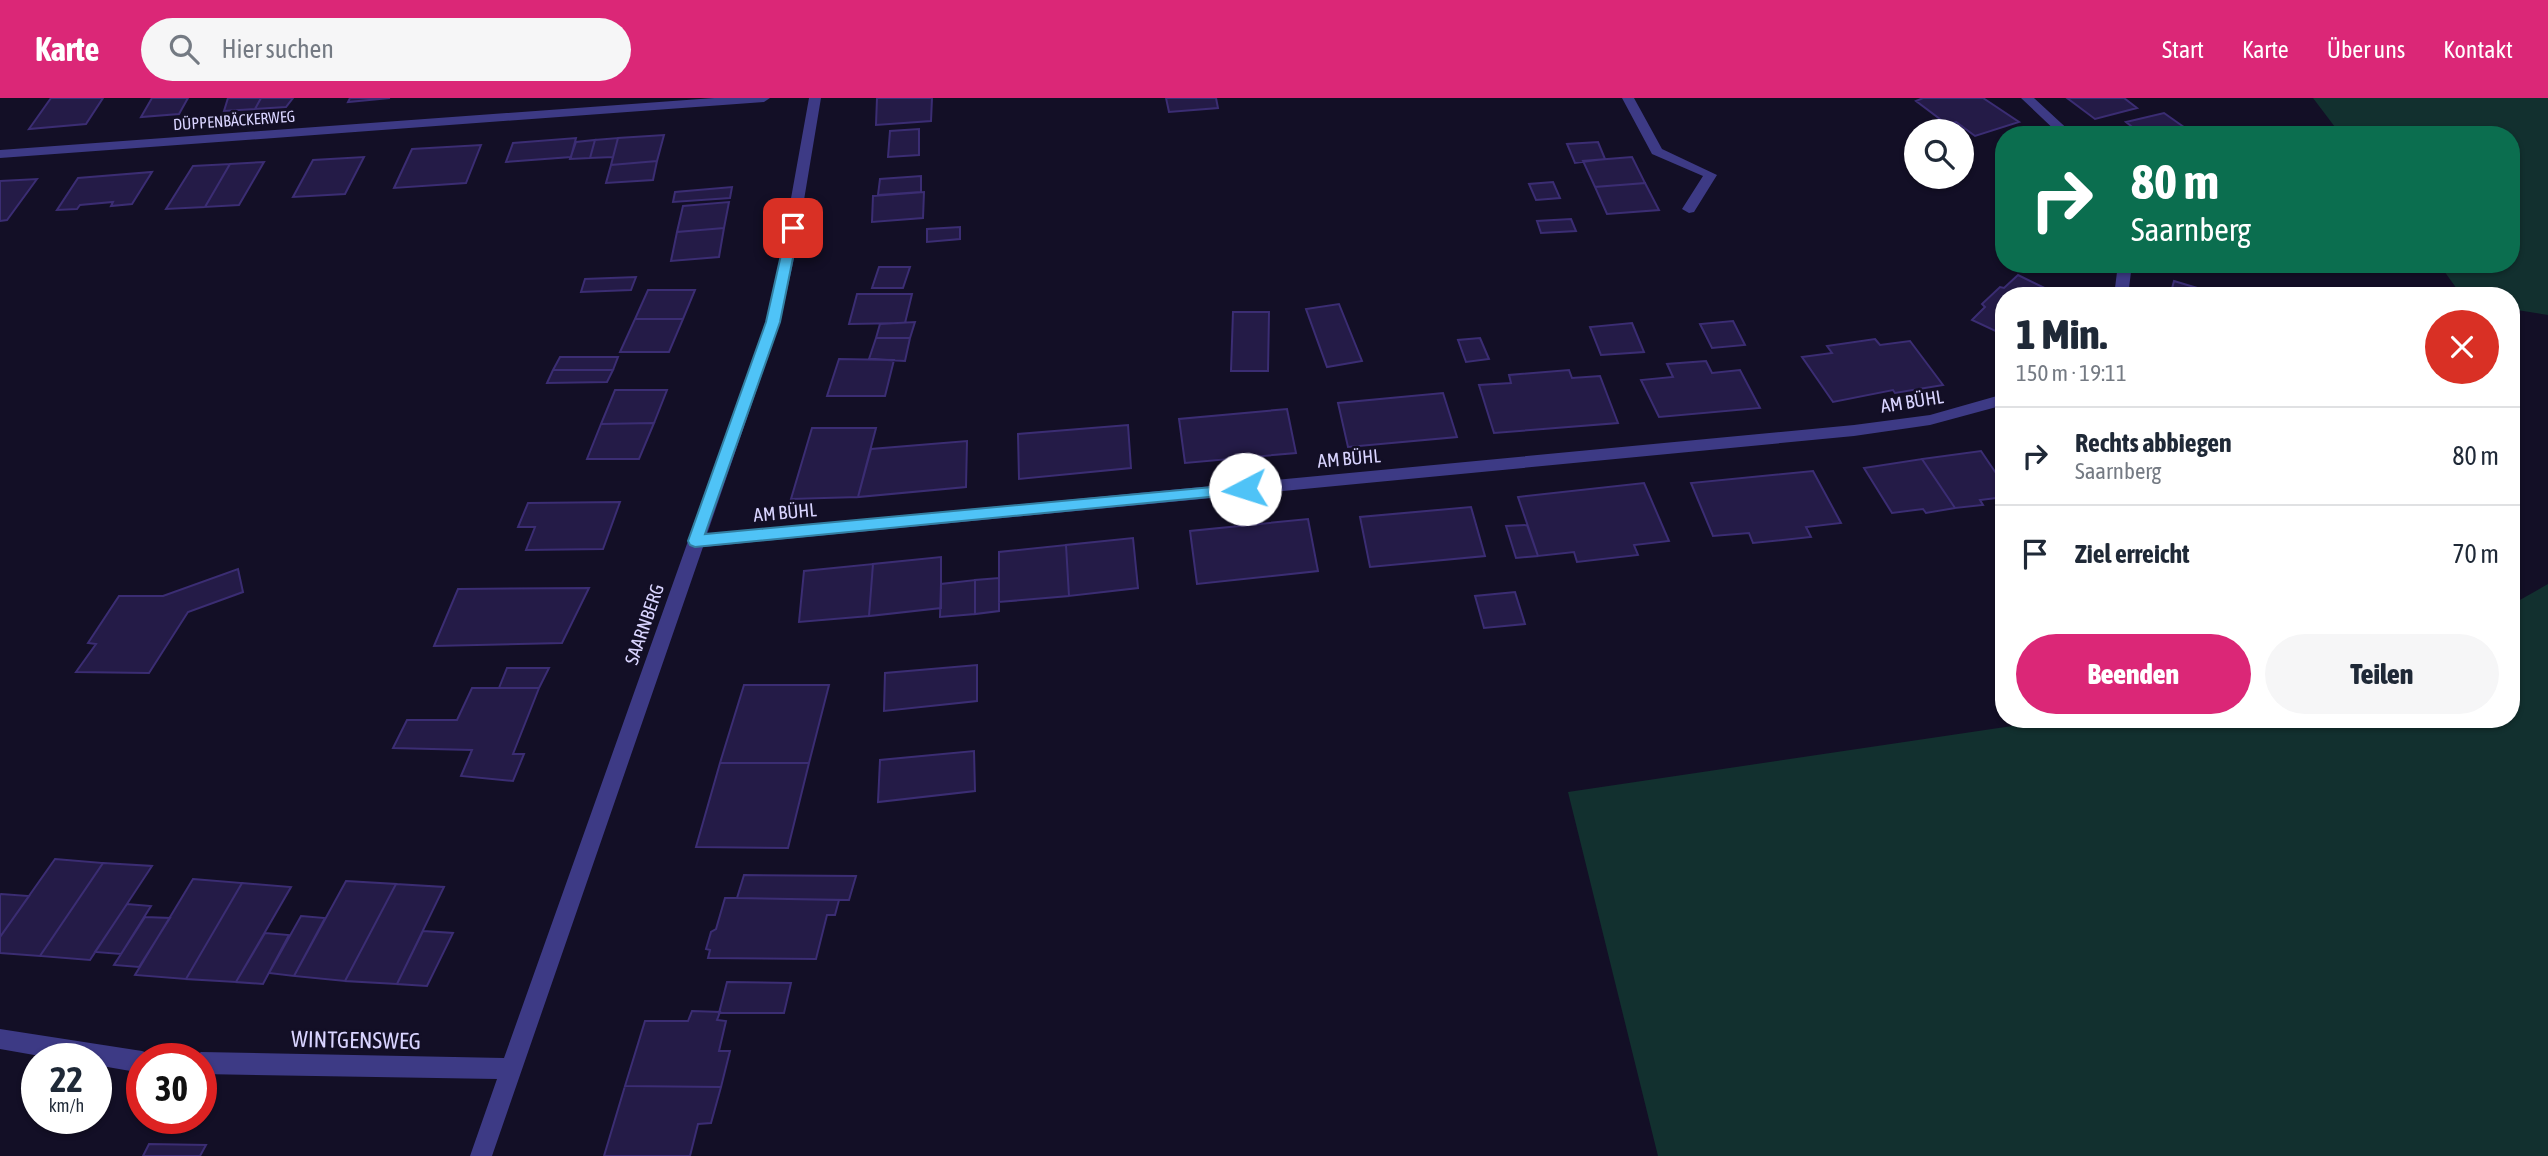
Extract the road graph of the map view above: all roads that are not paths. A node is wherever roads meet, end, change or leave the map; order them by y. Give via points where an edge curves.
1 (764, 98) edge
2 (815, 98) edge
3 (1628, 98) edge
4 (2027, 98) edge
5 (2058, 126) edge
6 (0, 155) edge
7 (1689, 209) dead end
8 (1995, 403) edge
9 (695, 541) junction
10 (0, 1039) edge
11 (126, 1059) edge
12 (217, 1063) edge
13 (510, 1069) junction
14 (481, 1156) edge

1 - 6 street, DÜPPENBÄCKERWEG
2 - 9 street, SAARNBERG via 773,322
3 - 7 street via 1657,151 1710,175
4 - 5 street
8 - 9 street, AM BÜHL via 1920,423 1829,433
9 - 13 street, SAARNBERG
10 - 11 street
12 - 13 street, WINTGENSWEG
13 - 14 street, SAARNBERG

